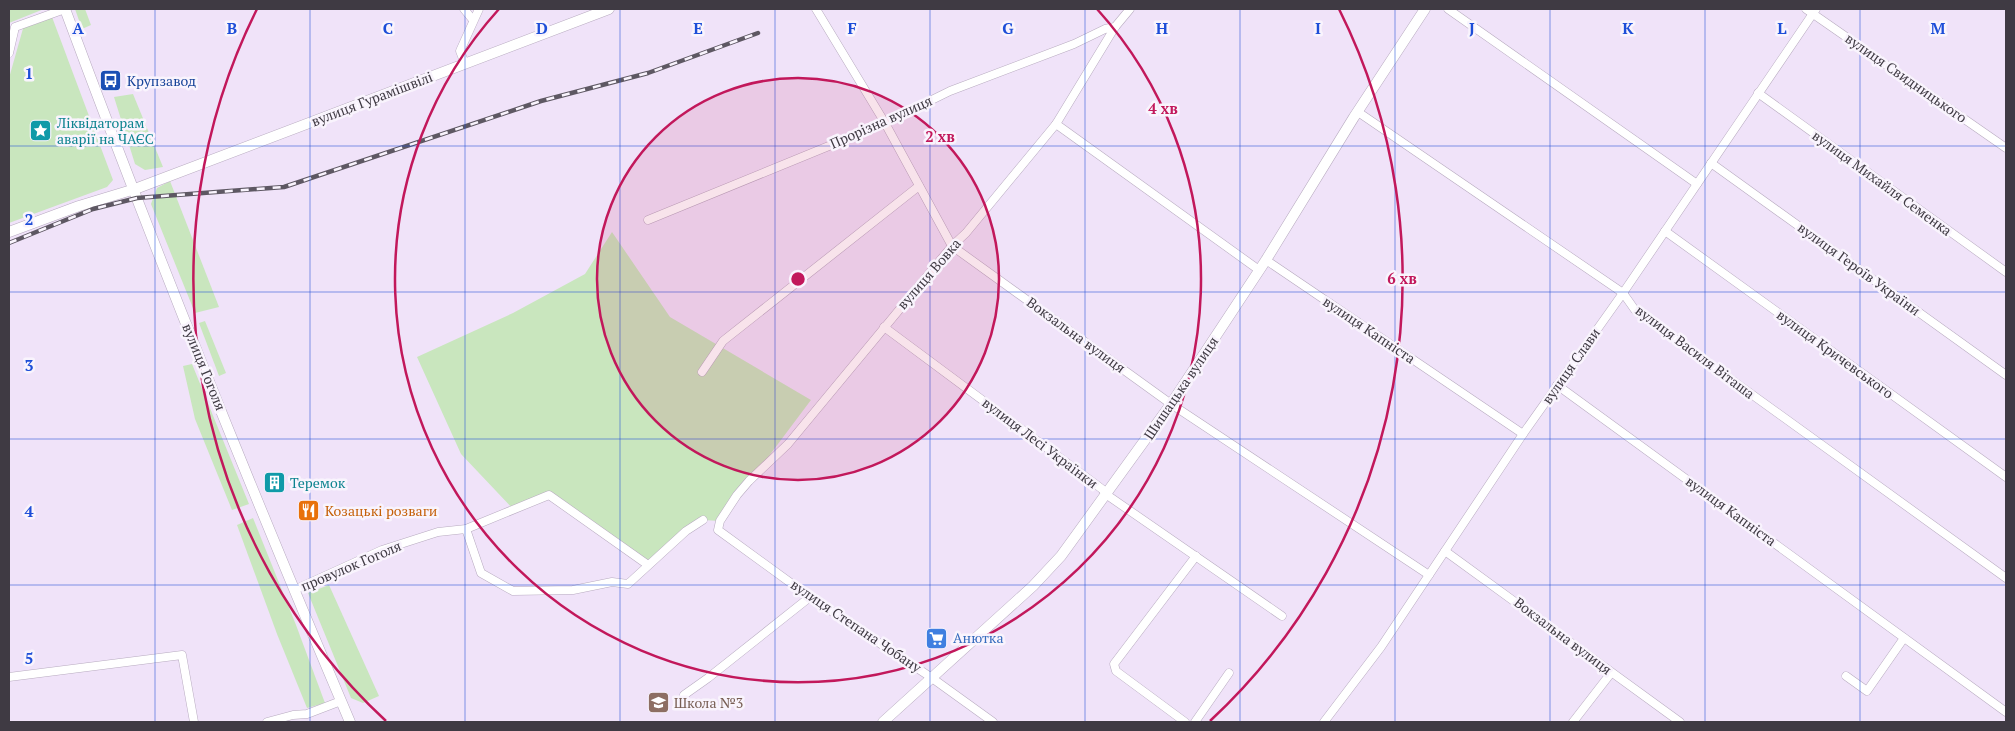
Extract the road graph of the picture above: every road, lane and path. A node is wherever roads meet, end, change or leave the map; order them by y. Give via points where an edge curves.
1 (65, 9) edge
2 (464, 9) edge
3 (479, 9) edge
4 (609, 9) edge
5 (816, 9) edge
6 (1130, 9) edge
7 (1425, 9) edge
8 (1448, 9) edge
9 (1812, 10) edge
10 (473, 20) junction
11 (1115, 27) junction
12 (9, 53) edge
13 (465, 64) junction
14 (1758, 94) junction
15 (1358, 112) junction
16 (885, 123) junction
17 (1056, 124) junction
18 (2006, 148) edge
19 (1711, 163) junction
20 (1697, 184) junction
21 (919, 186) junction
22 (135, 189) junction
23 (648, 220) dead end
24 (1665, 231) junction
25 (9, 232) edge
26 (952, 246) junction
27 (1266, 260) junction
28 (1259, 270) junction
29 (2006, 272) edge
30 (1623, 293) junction
31 (884, 327) junction
32 (702, 372) dead end
33 (2006, 375) edge
34 (1557, 385) junction
35 (1171, 404) junction
36 (1523, 434) junction
37 (2006, 477) edge
38 (1107, 495) junction
39 (703, 520) dead end
40 (466, 529) junction
41 (718, 530) joint
42 (1445, 551) junction
43 (1196, 556) junction
44 (648, 565) junction
45 (1429, 575) junction
46 (2006, 578) edge
47 (294, 590) junction
48 (810, 597) junction
49 (1282, 616) dead end
50 (1904, 638) junction
51 (1611, 672) junction
52 (1229, 673) dead end
53 (1846, 676) dead end
54 (9, 677) edge
55 (932, 678) junction
56 (684, 695) dead end
57 (341, 701) junction
58 (2006, 712) edge
59 (194, 722) edge
60 (267, 722) edge
61 (350, 722) edge
62 (883, 722) edge
63 (993, 722) edge
64 (1185, 722) edge
65 (1195, 722) edge
66 (1324, 722) edge
67 (1572, 722) edge
68 (1680, 722) edge

1 - 12 street via 16,27
1 - 22 street, вулиця Гоголя
2 - 10 street
3 - 10 street
4 - 13 street, вулиця Гурамішвілі
5 - 16 street, Вокзальна вулиця
6 - 11 street, вулиця Вовка
7 - 15 street, Шишацька вулиця
8 - 20 street
9 - 14 street, вулиця Слави
9 - 18 street, вулиця Свидницького
10 - 13 street via 460,51
11 - 16 street, Прорізна вулиця via 950,91
11 - 17 street, вулиця Вовка
13 - 22 street, вулиця Гурамішвілі
14 - 19 street, вулиця Слави
14 - 29 street, вулиця Михайля Семенка
15 - 27 street, Шишацька вулиця
15 - 30 street, вулиця Василя Віташа
16 - 21 street, Вокзальна вулиця
16 - 23 street, Прорізна вулиця
17 - 26 street, вулиця Вовка
17 - 28 street
19 - 20 street, вулиця Слави
19 - 33 street, вулиця Героїв України
20 - 24 street, вулиця Слави
21 - 26 street, Вокзальна вулиця
21 - 32 street via 723,341
22 - 25 street, вулиця Гурамішвілі
22 - 47 street, вулиця Гоголя
24 - 30 street, вулиця Слави
24 - 37 street, вулиця Кричевського
26 - 31 street, вулиця Вовка
26 - 35 street, Вокзальна вулиця
27 - 28 street, Шишацька вулиця
27 - 36 street, вулиця Капніста
28 - 35 street, Шишацька вулиця
30 - 34 street, вулиця Слави
30 - 46 street, вулиця Василя Віташа via 1635,310
31 - 38 street, вулиця Лесі Українки
31 - 41 street, вулиця Вовка via 788,444 749,481 720,521
34 - 36 street, вулиця Слави
34 - 50 street, вулиця Капніста
35 - 38 street, Шишацька вулиця
35 - 45 street, Вокзальна вулиця
36 - 42 street, вулиця Слави
38 - 43 street, вулиця Лесі Українки
38 - 55 street, Шишацька вулиця via 1061,556 1033,586
39 - 44 street
40 - 44 street, провулок Гоголя via 549,495
40 - 44 street via 481,573 513,591 573,590 612,582 628,584
40 - 47 street, провулок Гоголя via 438,532 382,550
41 - 48 street, вулиця Степана Чобану
42 - 45 street, вулиця Слави
42 - 51 street, Вокзальна вулиця
43 - 49 street, вулиця Лесі Українки
43 - 64 street via 1114,664 1116,670
45 - 66 street, вулиця Слави via 1381,647
47 - 57 street, вулиця Гоголя
48 - 55 street, вулиця Степана Чобану
48 - 56 street
50 - 53 street via 1867,691
50 - 58 street, вулиця Капніста
51 - 67 street
51 - 68 street, Вокзальна вулиця
52 - 65 street
54 - 59 street via 182,655
55 - 62 street, Шишацька вулиця
55 - 63 street, вулиця Степана Чобану
57 - 60 street via 306,714
57 - 61 street, вулиця Гоголя

